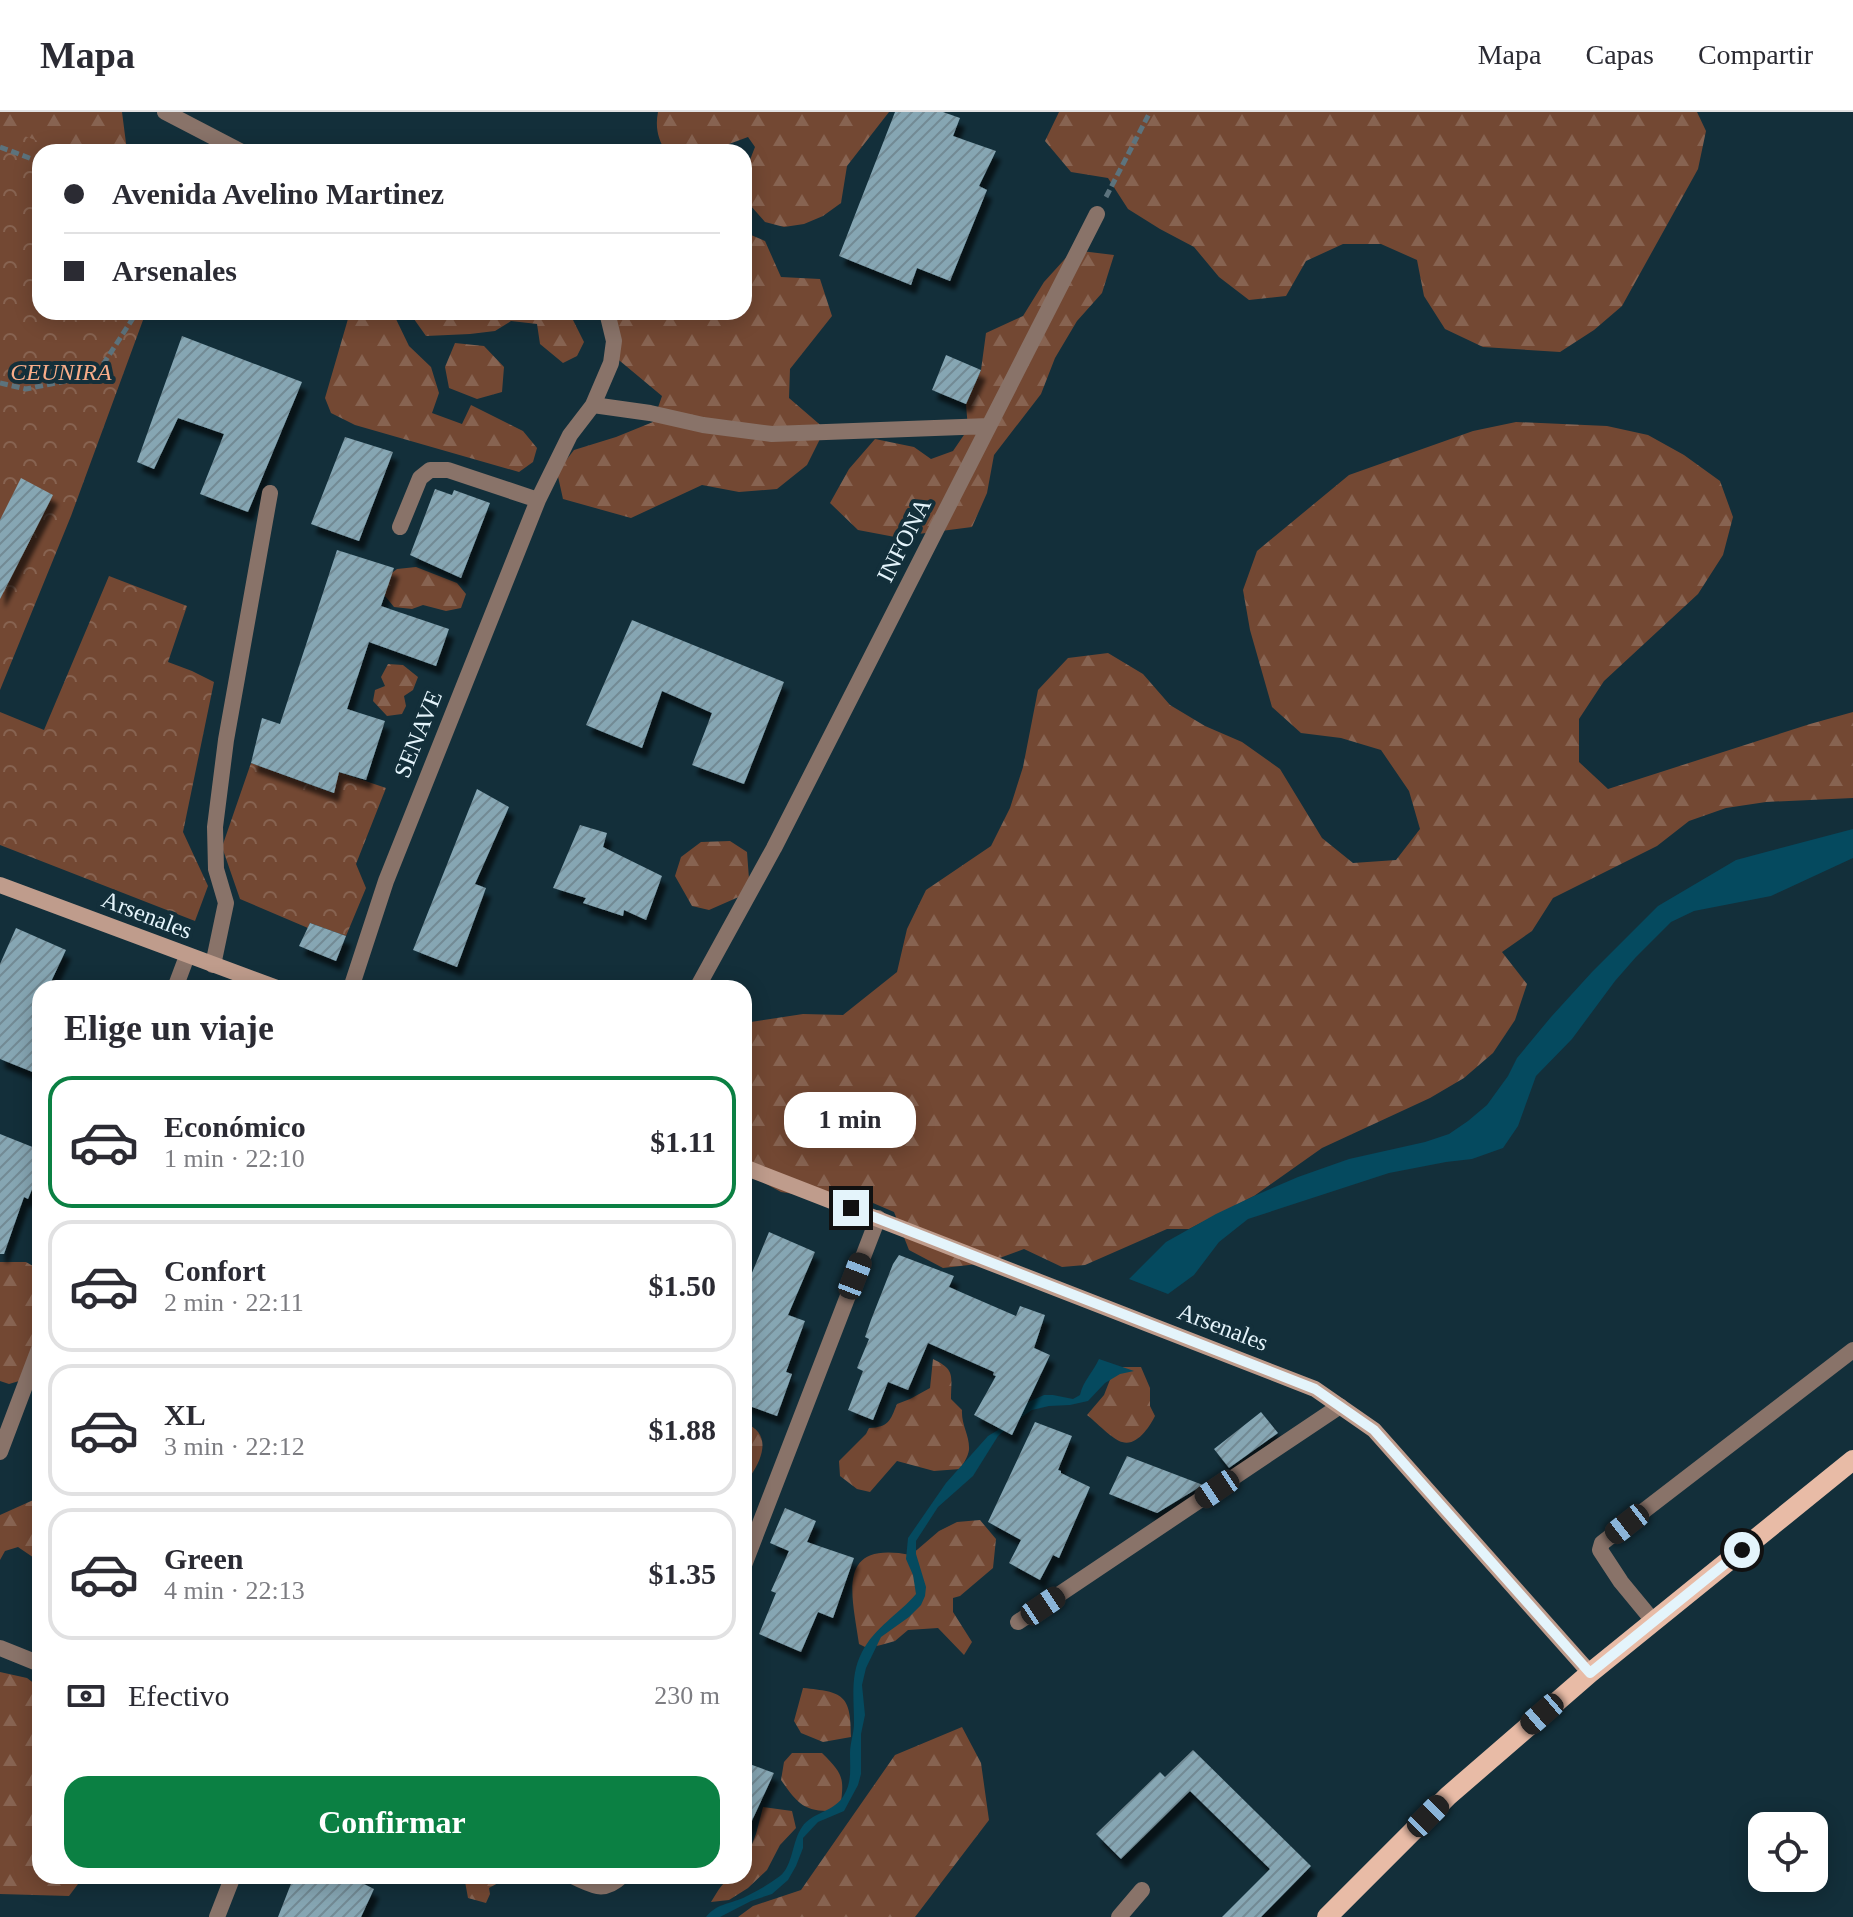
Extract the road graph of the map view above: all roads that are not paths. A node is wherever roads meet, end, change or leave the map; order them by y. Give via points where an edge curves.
1 (165, 112) edge
2 (227, 144) edge
3 (1097, 214) road end
4 (609, 320) edge
5 (593, 405) junction
6 (989, 426) junction
7 (270, 493) dead end
8 (538, 500) junction
9 (400, 527) dead end
10 (0, 885) edge
11 (187, 956) junction
12 (213, 965) junction
13 (178, 980) edge
14 (255, 980) edge
15 (354, 980) edge
16 (701, 980) edge
17 (752, 1170) edge
18 (878, 1218) junction
19 (1853, 1350) edge
20 (32, 1367) edge
21 (1340, 1406) junction
22 (0, 1452) edge
23 (1853, 1460) edge
24 (752, 1544) edge
25 (1018, 1622) dead end
26 (1654, 1622) junction
27 (0, 1648) edge
28 (32, 1661) edge
29 (1590, 1673) junction
30 (230, 1884) edge
31 (591, 1884) edge
32 (609, 1884) edge
33 (1142, 1890) dead end
34 (217, 1917) edge
35 (1119, 1917) edge
36 (1327, 1917) edge

1 - 2 street
3 - 6 street, INFONA
4 - 5 street, SENAVE via 614,341 611,363
5 - 6 street via 772,434
5 - 8 street, SENAVE via 570,435
6 - 16 street, INFONA
7 - 12 street via 215,827 216,869 226,903
8 - 9 street via 448,470 430,470 420,478
8 - 15 street, SENAVE via 386,881
10 - 11 main road, Arsenales
11 - 12 main road, Arsenales
11 - 13 street
12 - 14 main road, Arsenales
17 - 18 main road, Arsenales
18 - 21 main road, Arsenales via 1315,1389
18 - 24 street
19 - 26 street via 1602,1543 1600,1550 1621,1582
20 - 22 street
21 - 25 street
21 - 29 main road, Arsenales via 1374,1430
23 - 26 main road
26 - 29 main road
27 - 28 street
29 - 36 main road via 1448,1796
30 - 34 street
31 - 32 street
33 - 35 street

